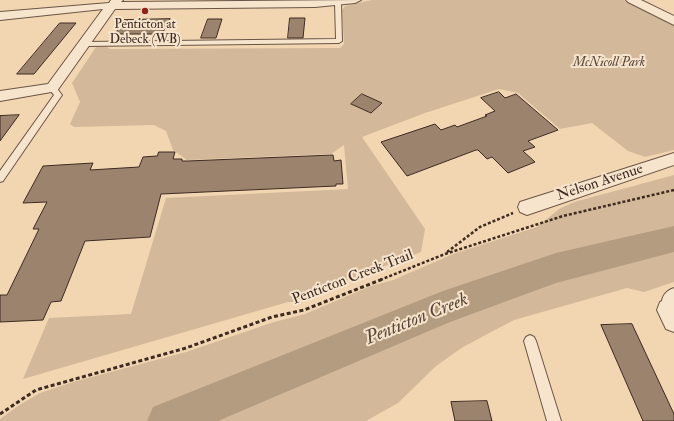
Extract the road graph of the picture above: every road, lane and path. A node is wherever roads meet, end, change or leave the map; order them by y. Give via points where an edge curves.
1 (352, 0) edge
2 (632, 0) edge
3 (115, 3) edge
4 (338, 3) junction
5 (0, 16) edge
6 (674, 21) edge
7 (86, 44) junction
8 (52, 88) junction
9 (0, 96) edge
10 (674, 159) edge
11 (0, 178) edge
12 (674, 190) edge
13 (527, 208) joint
14 (445, 254) junction
15 (530, 340) dead end
16 (0, 414) edge
17 (554, 421) edge

1 - 4 street
2 - 6 street
3 - 4 street
3 - 5 street
3 - 7 street
4 - 7 lane via 339,41
7 - 8 street
8 - 9 street
8 - 11 lane via 58,95
10 - 13 street, Nelson Avenue
12 - 14 path, Penticton Creek Trail via 563,216
13 - 14 path via 480,227
14 - 16 path, Penticton Creek Trail via 304,310 272,317 186,348 36,390
15 - 17 lane

